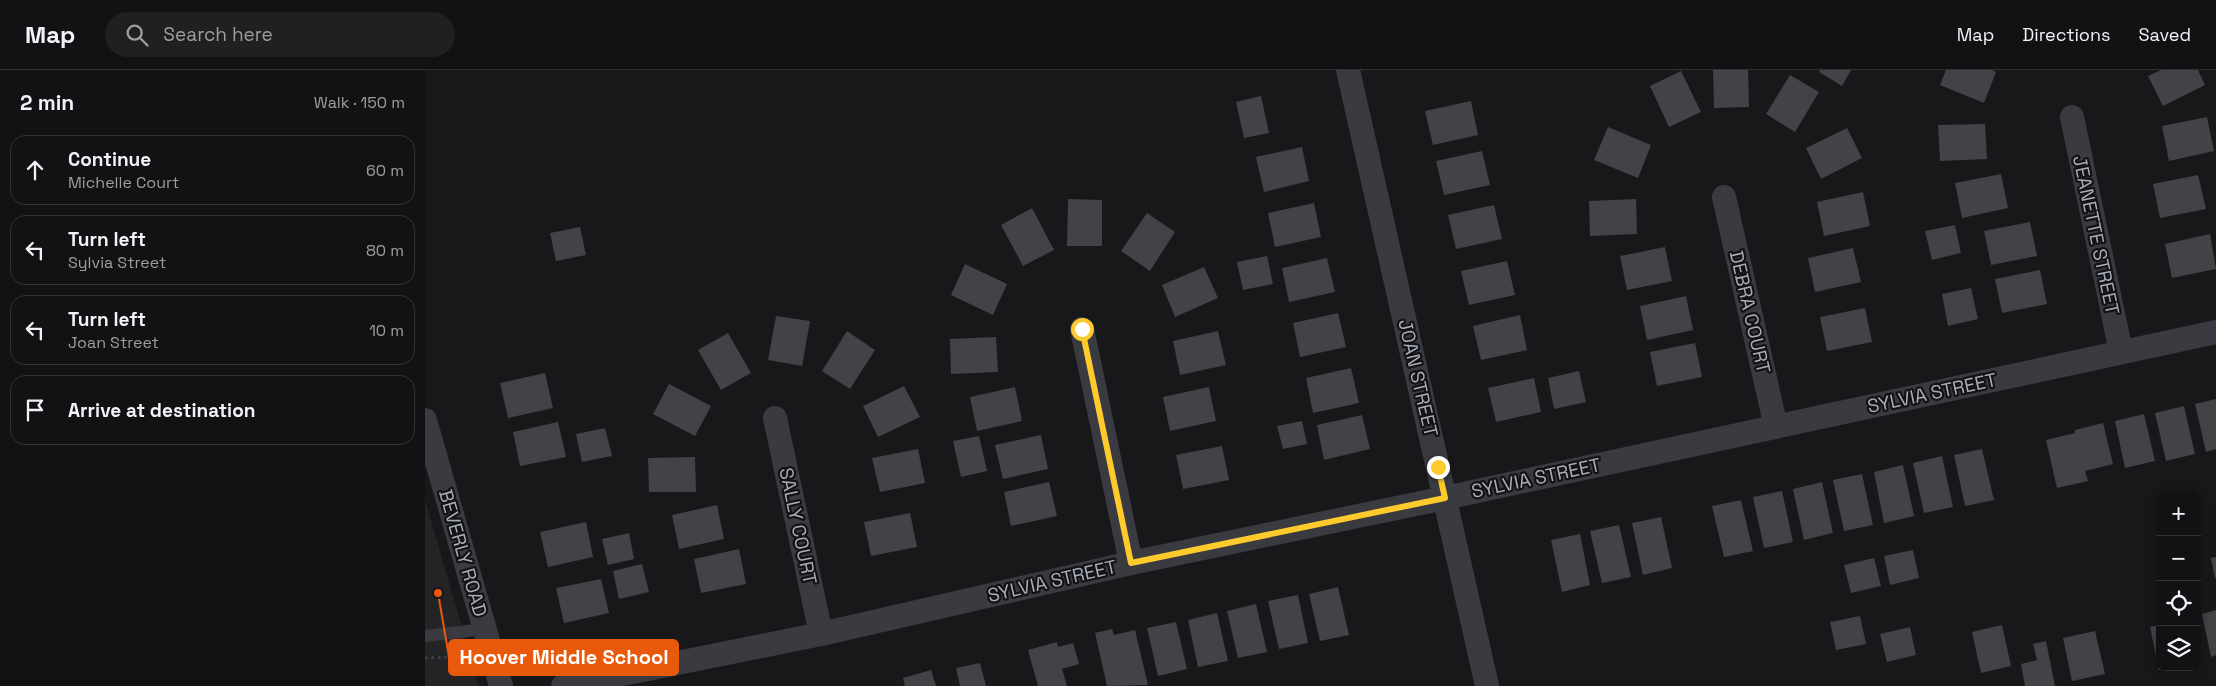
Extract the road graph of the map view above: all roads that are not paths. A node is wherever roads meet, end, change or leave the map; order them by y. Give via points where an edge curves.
1 (1348, 70) edge
2 (2072, 117) dead end
3 (1724, 196) dead end
4 (1082, 329) dead end
5 (2216, 332) edge
6 (2121, 352) junction
7 (775, 418) dead end
8 (425, 420) edge
9 (1776, 427) junction
10 (1445, 498) junction
11 (1131, 563) junction
12 (485, 629) junction
13 (821, 634) junction
14 (425, 636) edge
15 (501, 686) edge
16 (563, 686) edge
17 (1487, 686) edge

1 - 10 street, JOAN STREET
2 - 6 street, JEANETTE STREET
3 - 9 street, DEBRA COURT
4 - 11 street
5 - 6 street, SYLVIA STREET
6 - 9 street, SYLVIA STREET
7 - 13 street, SALLY COURT
8 - 12 street, BEVERLY ROAD
9 - 10 street, SYLVIA STREET
10 - 11 street, SYLVIA STREET
10 - 17 street, JOAN STREET
11 - 13 street, SYLVIA STREET
12 - 14 lane
12 - 15 street, BEVERLY ROAD
13 - 16 street, SYLVIA STREET

